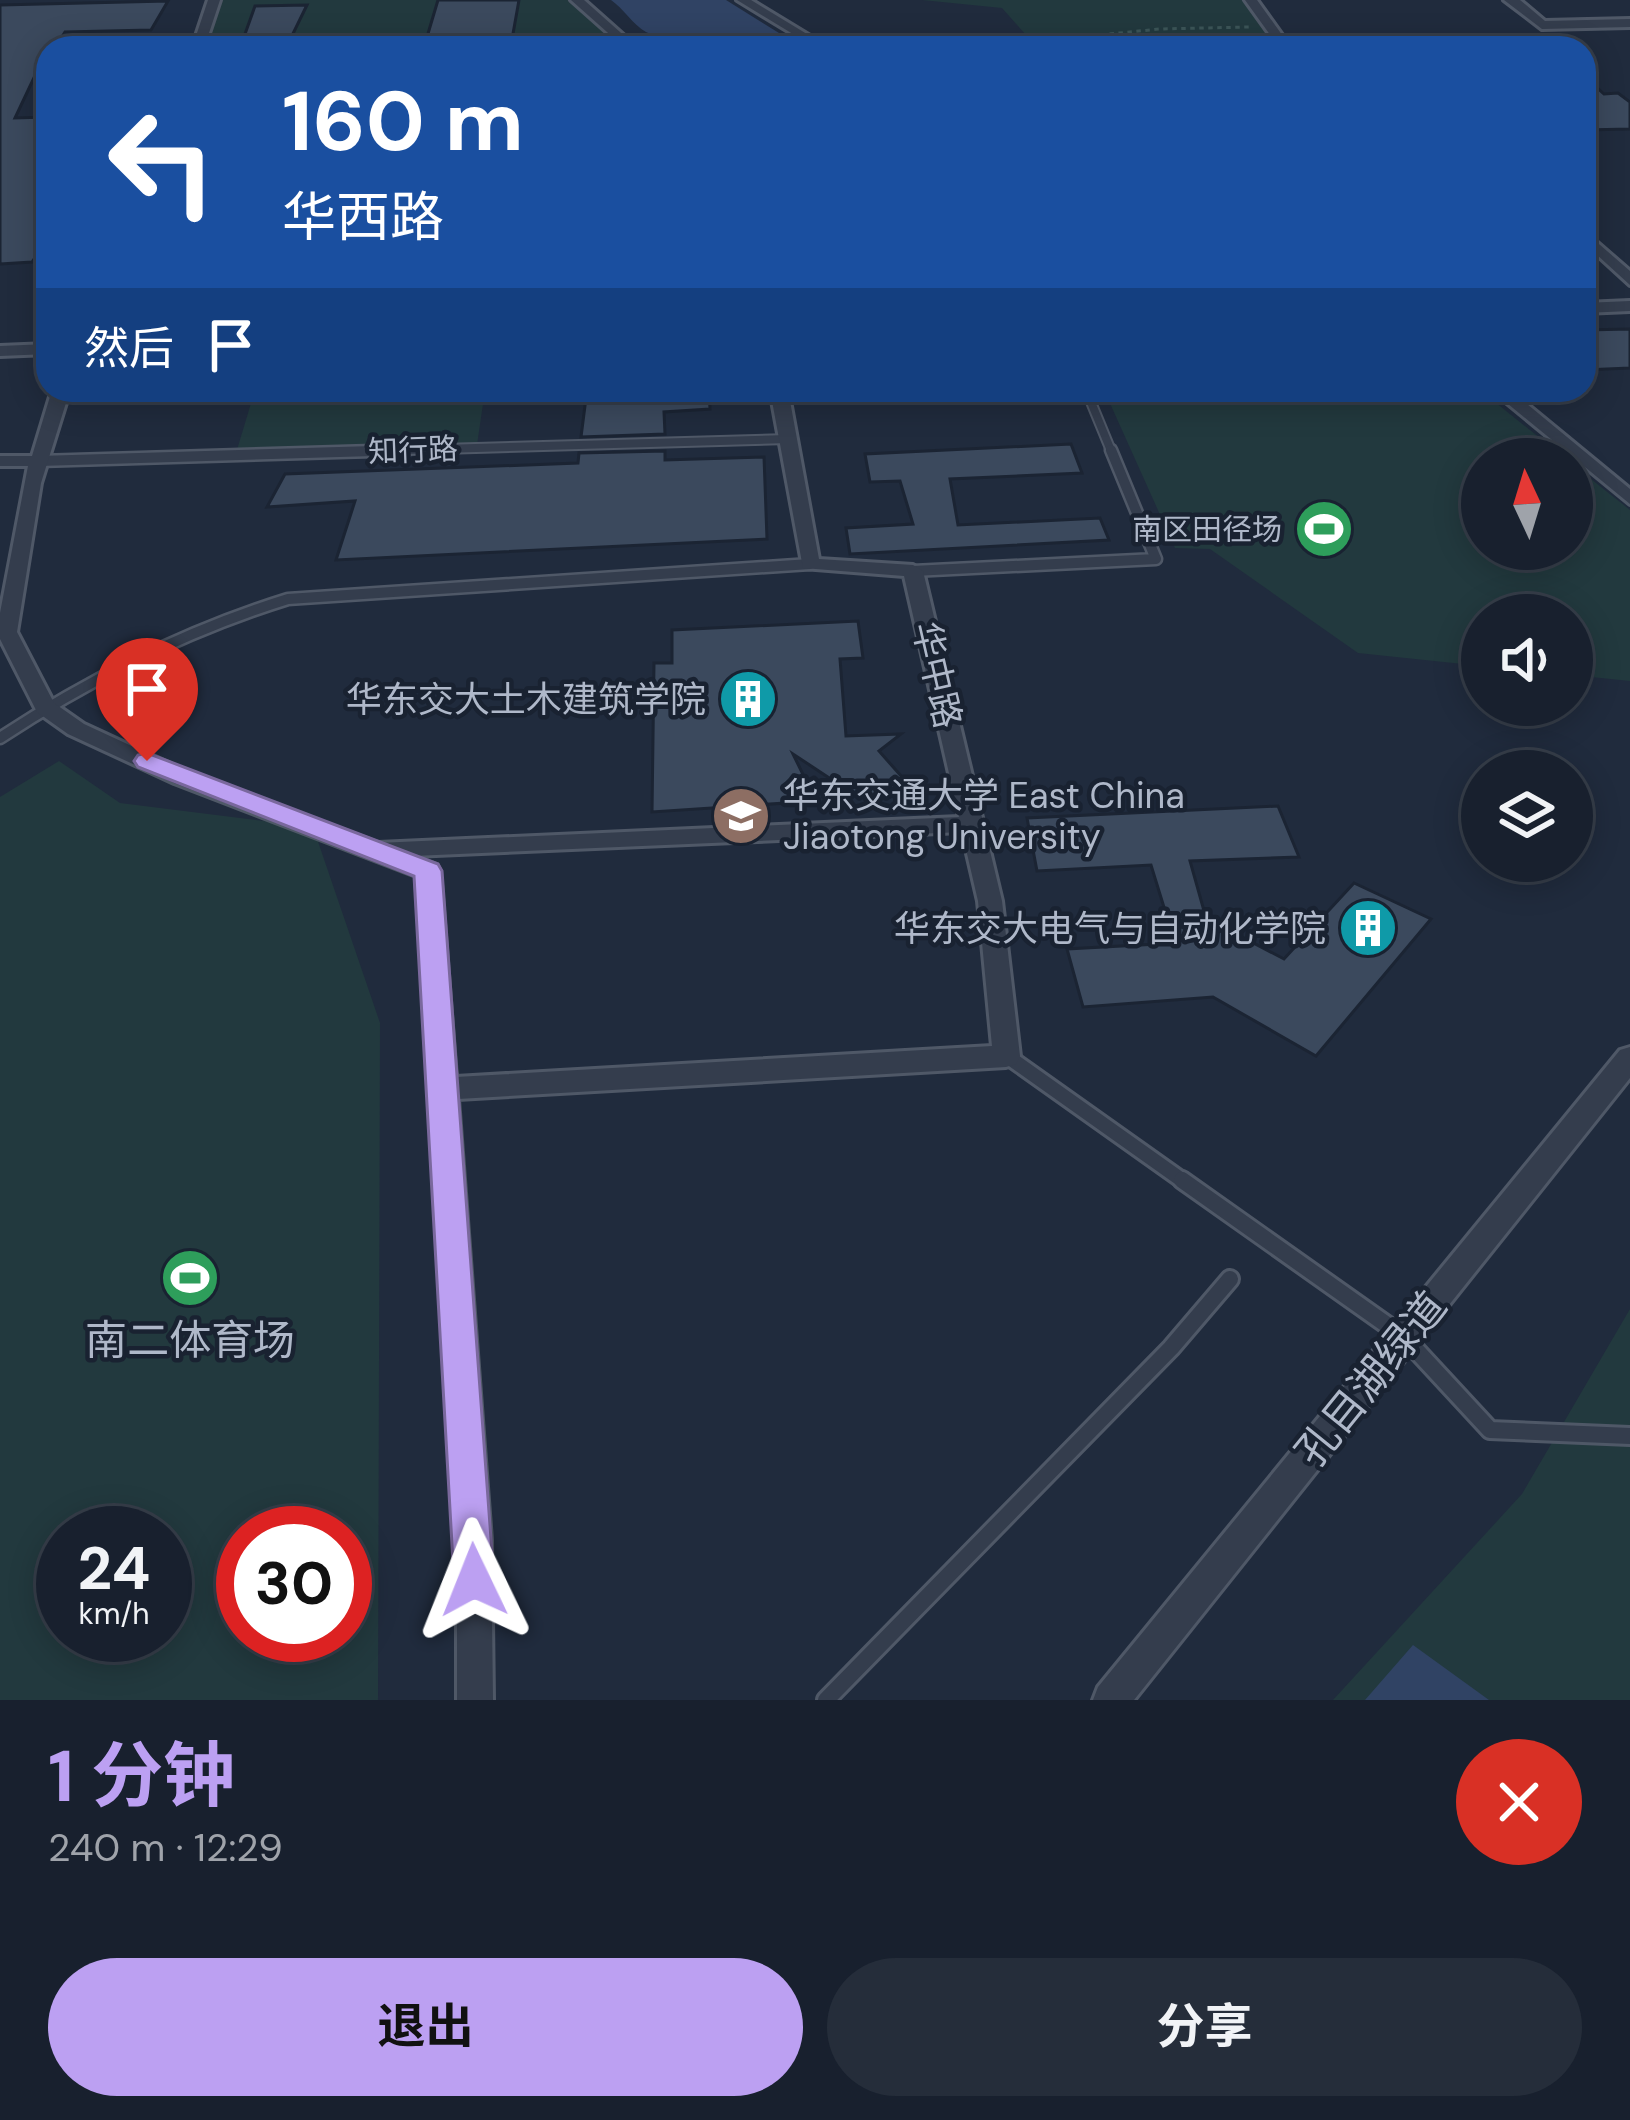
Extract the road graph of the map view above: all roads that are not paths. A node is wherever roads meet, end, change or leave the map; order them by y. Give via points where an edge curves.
1 (214, 0) edge
2 (577, 0) edge
3 (743, 0) edge
4 (1251, 0) edge
5 (1511, 0) edge
6 (1630, 23) edge
7 (202, 36) edge
8 (618, 36) edge
9 (804, 36) edge
10 (1278, 36) edge
11 (1596, 247) edge
12 (1630, 280) edge
13 (1630, 306) edge
14 (1596, 307) edge
15 (36, 349) edge
16 (0, 350) edge
17 (57, 402) edge
18 (781, 402) edge
19 (1091, 402) edge
20 (1514, 402) edge
21 (788, 439) junction
22 (0, 461) edge
23 (39, 461) junction
24 (1630, 498) edge
25 (810, 564) junction
26 (913, 571) junction
27 (45, 706) junction
28 (0, 738) edge
29 (972, 824) junction
30 (372, 850) junction
31 (1006, 1056) junction
32 (1630, 1058) edge
33 (443, 1090) junction
34 (1230, 1279) dead end
35 (1404, 1337) junction
36 (1630, 1436) edge
37 (475, 1700) edge
38 (826, 1700) edge
39 (1111, 1700) edge

1 - 7 street
2 - 8 street
3 - 9 street
4 - 10 street
5 - 6 street via 1542,25
11 - 12 street
13 - 14 street
15 - 16 street
17 - 23 street
18 - 21 street
19 - 26 lane via 1156,560
20 - 24 street
21 - 23 lane, 知行路
21 - 25 street
22 - 23 street
23 - 27 street via 7,632
25 - 26 street, 华中路
25 - 27 lane via 288,599 236,614
26 - 29 street, 华中路
27 - 28 lane
27 - 30 street via 182,778
29 - 30 street
29 - 31 street, 华中路 via 990,901
30 - 33 street via 428,871
31 - 33 street
31 - 35 lane
32 - 35 street, 孔目湖绿道
33 - 37 street via 474,1540
34 - 38 lane
35 - 36 lane via 1490,1430
35 - 39 street, 孔目湖绿道

